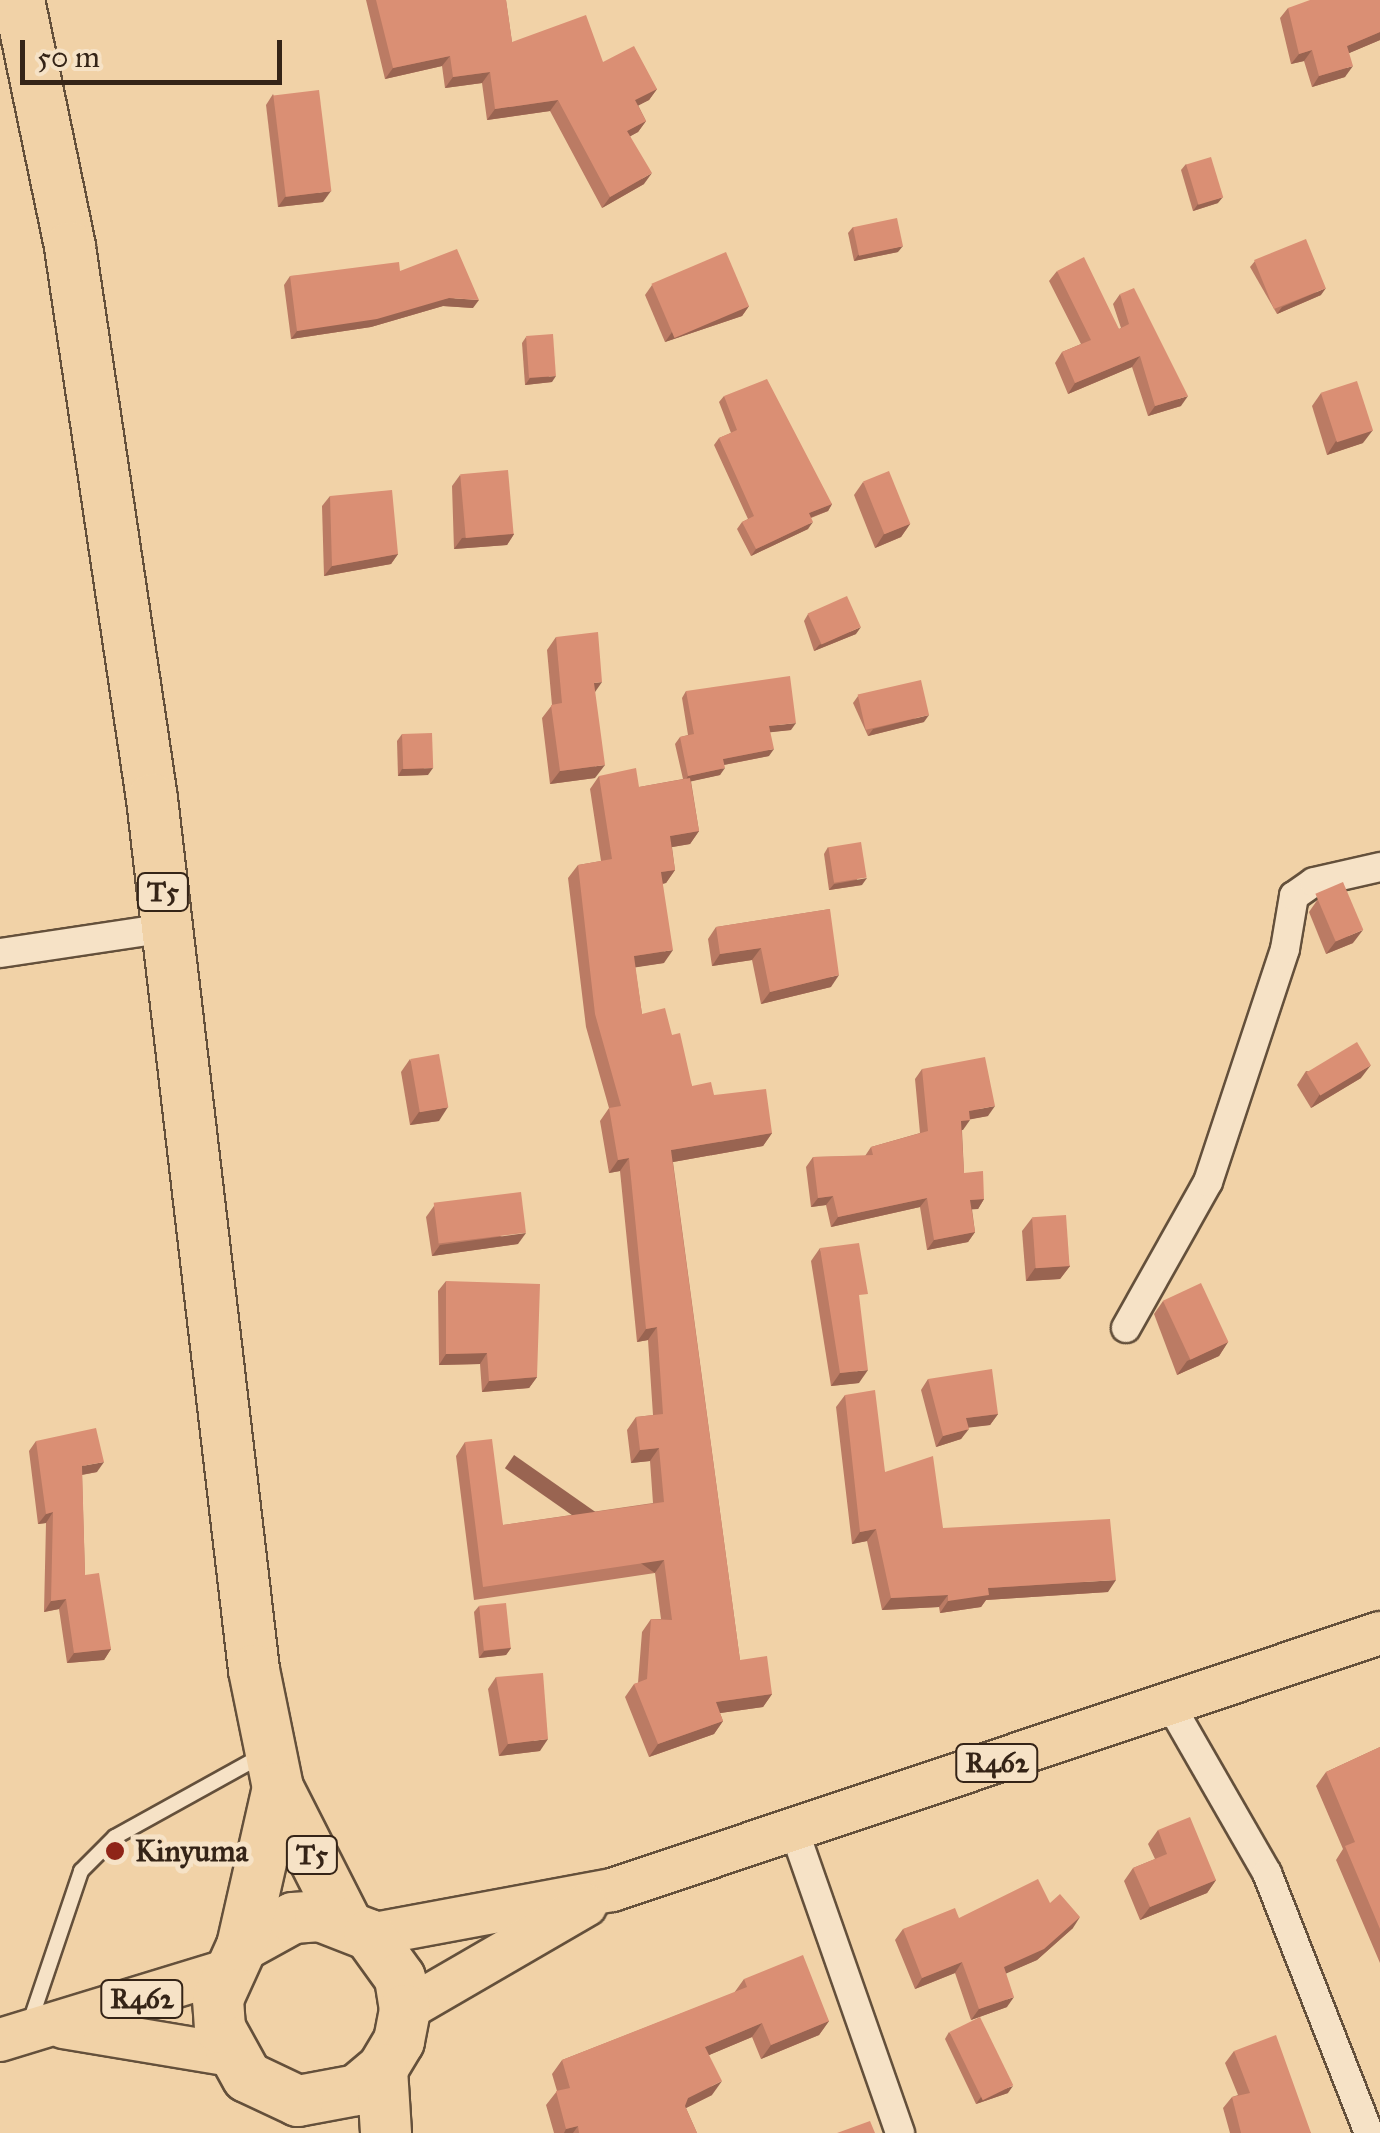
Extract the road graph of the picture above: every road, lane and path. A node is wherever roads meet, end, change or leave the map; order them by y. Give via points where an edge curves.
1 (19, 0) edge
2 (1380, 866) edge
3 (167, 928) junction
4 (0, 953) edge
5 (1126, 1328) dead end
6 (1380, 1633) edge
7 (1170, 1706) junction
8 (274, 1769) junction
9 (794, 1830) junction
10 (612, 1890) junction
11 (357, 1929) junction
12 (234, 1959) junction
13 (405, 2010) junction
14 (28, 2034) edge
15 (230, 2055) junction
16 (382, 2069) junction
17 (306, 2117) edge
18 (386, 2133) edge
19 (900, 2133) edge
20 (1369, 2133) edge

1 - 3 highway, T5 via 70,247
2 - 5 street via 1314,882 1294,896 1285,950 1208,1182
3 - 4 street
3 - 8 highway, T5 via 254,1670
6 - 7 main road, R462
7 - 9 main road, R462
7 - 20 street via 1266,1873
8 - 11 highway, T5
8 - 12 highway, T5
8 - 14 lane via 115,1836 81,1871
9 - 10 main road, R462
9 - 19 street
10 - 11 main road, R462
10 - 13 main road, R462
11 - 12 highway via 293,1918
11 - 13 highway via 400,1978
12 - 14 main road, R462
12 - 15 highway via 218,1999
13 - 16 highway via 399,2042
14 - 15 main road, R462
15 - 17 highway
16 - 17 highway
16 - 18 highway

